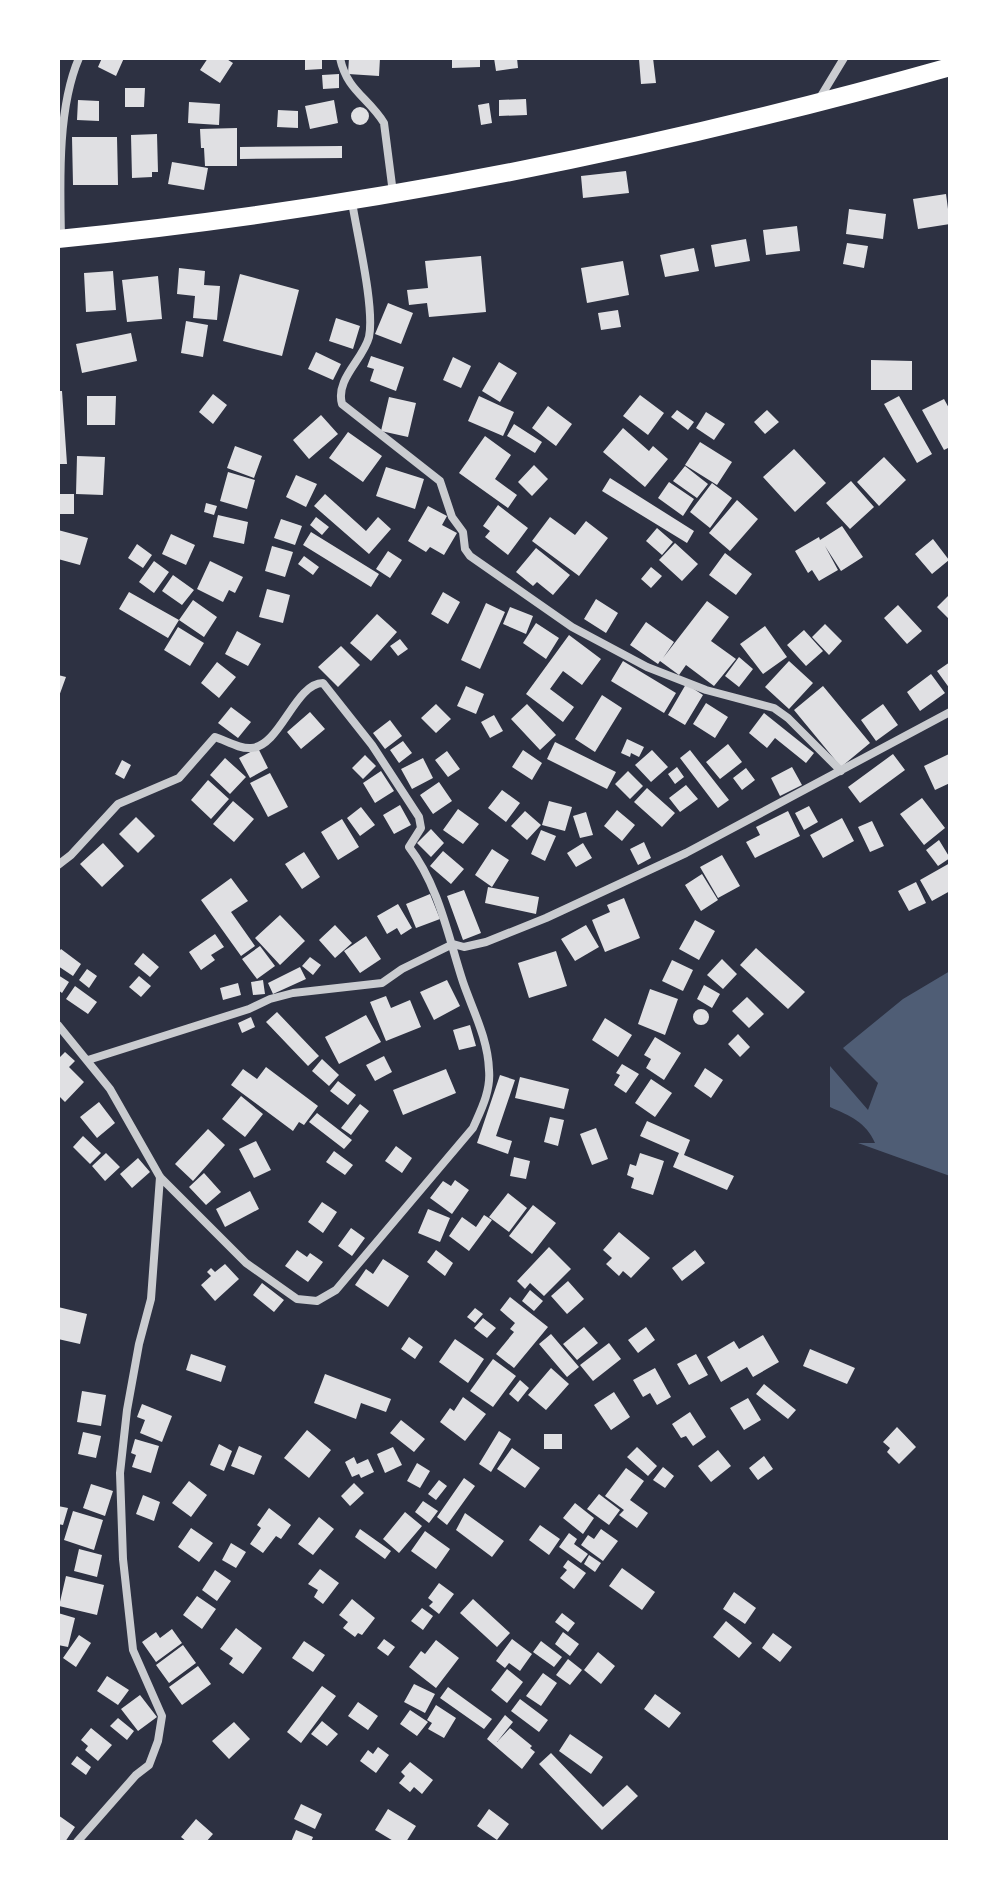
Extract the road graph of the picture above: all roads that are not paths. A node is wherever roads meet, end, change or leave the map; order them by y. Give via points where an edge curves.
1 (79, 58) edge
2 (340, 58) edge
3 (844, 58) edge
4 (950, 67) edge
5 (816, 105) junction
6 (393, 195) junction
7 (352, 200) junction
8 (60, 239) edge
9 (950, 712) edge
10 (841, 771) junction
11 (58, 865) edge
12 (453, 944) junction
13 (58, 1025) edge
14 (88, 1060) junction
15 (160, 1177) junction
16 (77, 1842) edge

1 - 8 street via 69,86 60,171
2 - 6 street via 354,91 384,123
3 - 5 street
4 - 5 highway
5 - 6 highway
6 - 7 highway
7 - 8 highway
7 - 10 street via 370,324 364,349 339,395 342,404 440,481 470,556 572,627 647,667 774,708
9 - 10 street
10 - 12 street via 686,853 546,918 486,942
11 - 12 street via 118,804 179,778 215,737 257,748 312,686 323,683 419,817 421,828 409,847 425,868
12 - 14 street via 382,983 270,999
12 - 15 street via 490,1071 485,1100 473,1128 336,1290 317,1301 287,1293 246,1263
13 - 14 street
14 - 15 street
15 - 16 street via 151,1299 120,1473 133,1650 162,1716 149,1765

